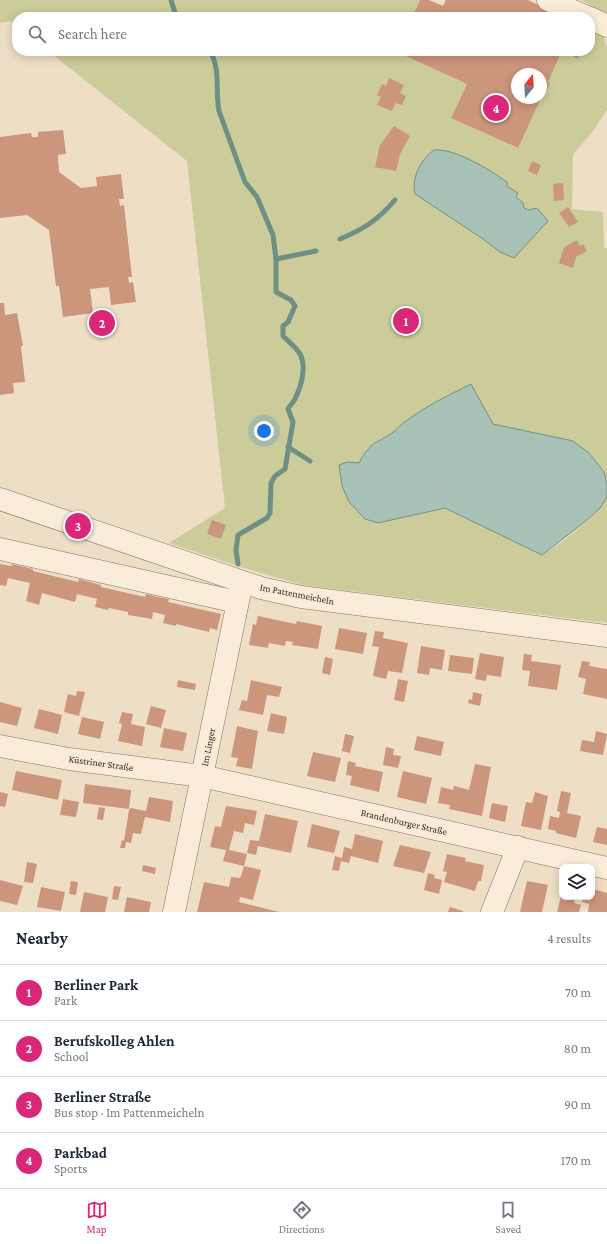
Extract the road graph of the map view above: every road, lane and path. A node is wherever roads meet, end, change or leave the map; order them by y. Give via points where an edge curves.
1 (548, 0) edge
2 (576, 12) edge
3 (595, 20) edge
4 (607, 26) edge
5 (0, 499) edge
6 (0, 549) edge
7 (239, 592) junction
8 (607, 636) edge
9 (0, 746) edge
10 (202, 776) junction
11 (518, 847) junction
12 (607, 868) edge
13 (174, 912) edge
14 (492, 912) edge

1 - 2 street
3 - 4 street
5 - 7 street, Im Pattenmeicheln
6 - 7 street, Im Pattenmeicheln
7 - 8 street, Im Pattenmeicheln via 301,597
7 - 10 street, Im Linger
9 - 10 street, Küstriner Straße via 69,759
10 - 11 street, Brandenburger Straße
10 - 13 street, Im Linger
11 - 12 street, Brandenburger Straße
11 - 14 street

